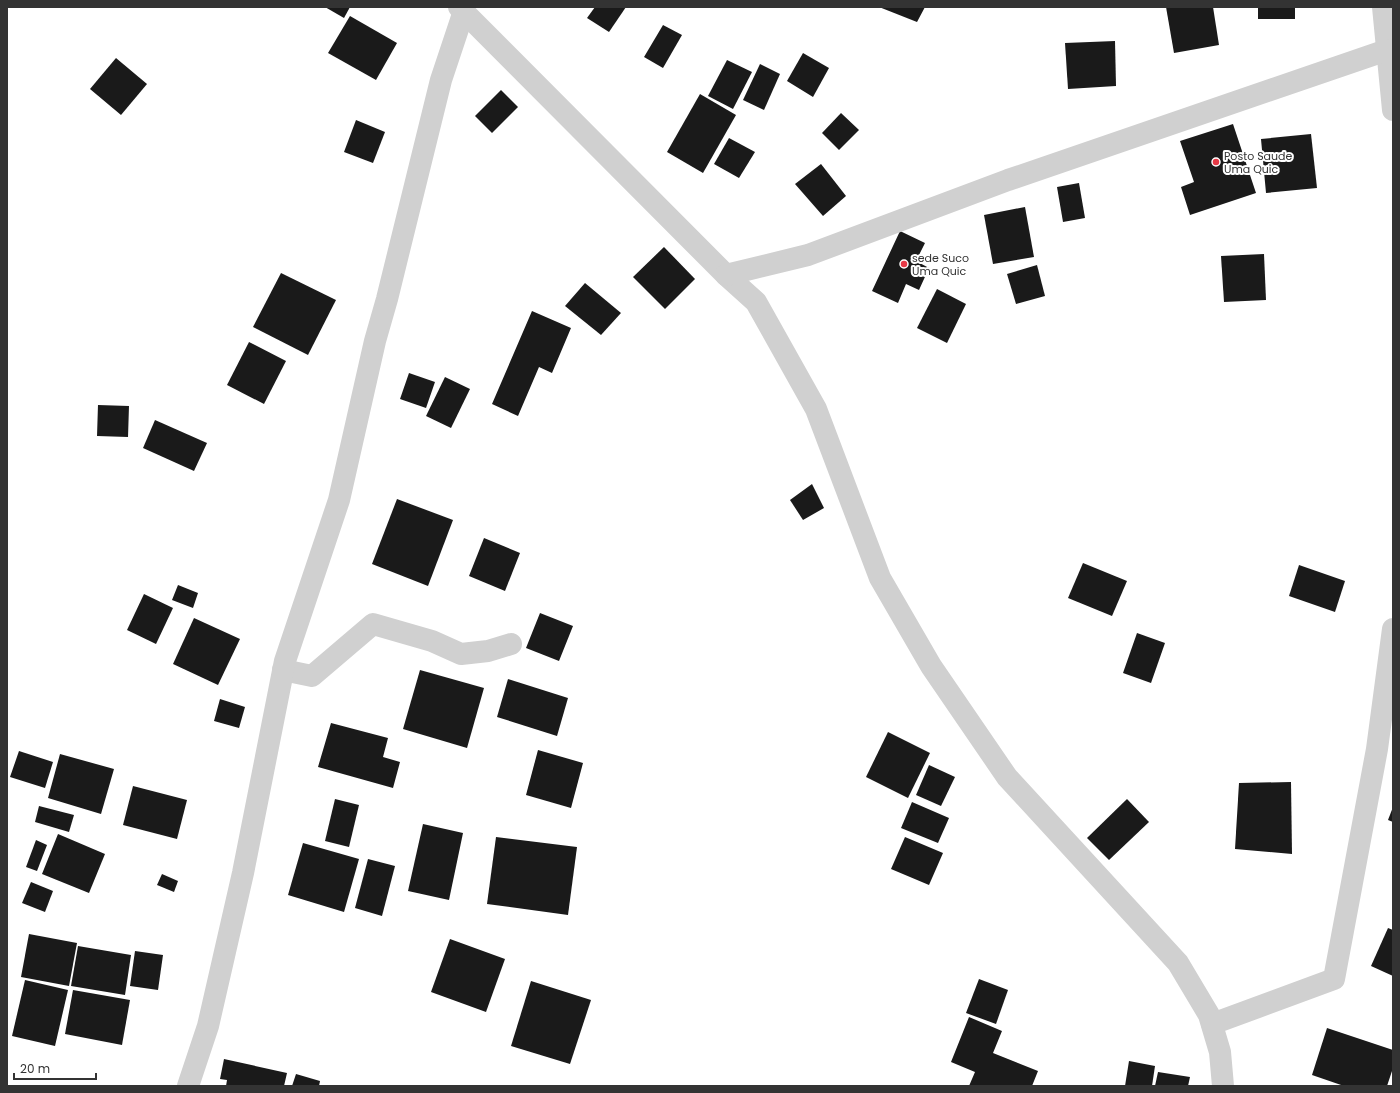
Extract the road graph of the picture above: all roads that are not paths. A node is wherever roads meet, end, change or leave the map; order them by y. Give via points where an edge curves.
1 (1383, 7) edge
2 (462, 9) edge
3 (1387, 50) junction
4 (1393, 110) edge
5 (726, 275) junction
6 (1393, 629) edge
7 (511, 644) dead end
8 (283, 670) junction
9 (1212, 1024) junction
10 (188, 1086) edge
11 (1223, 1086) edge

1 - 3 street
2 - 5 street
2 - 8 street via 441,80 375,341 339,500
3 - 4 street
3 - 5 street via 1008,180 808,255
5 - 9 street via 756,302 816,409 880,578 931,666 1007,777 1178,963
6 - 9 street via 1377,749 1334,979
7 - 8 street via 488,651 461,654 432,641 373,624 312,676
8 - 10 street via 241,880 208,1026
9 - 11 street via 1220,1052

